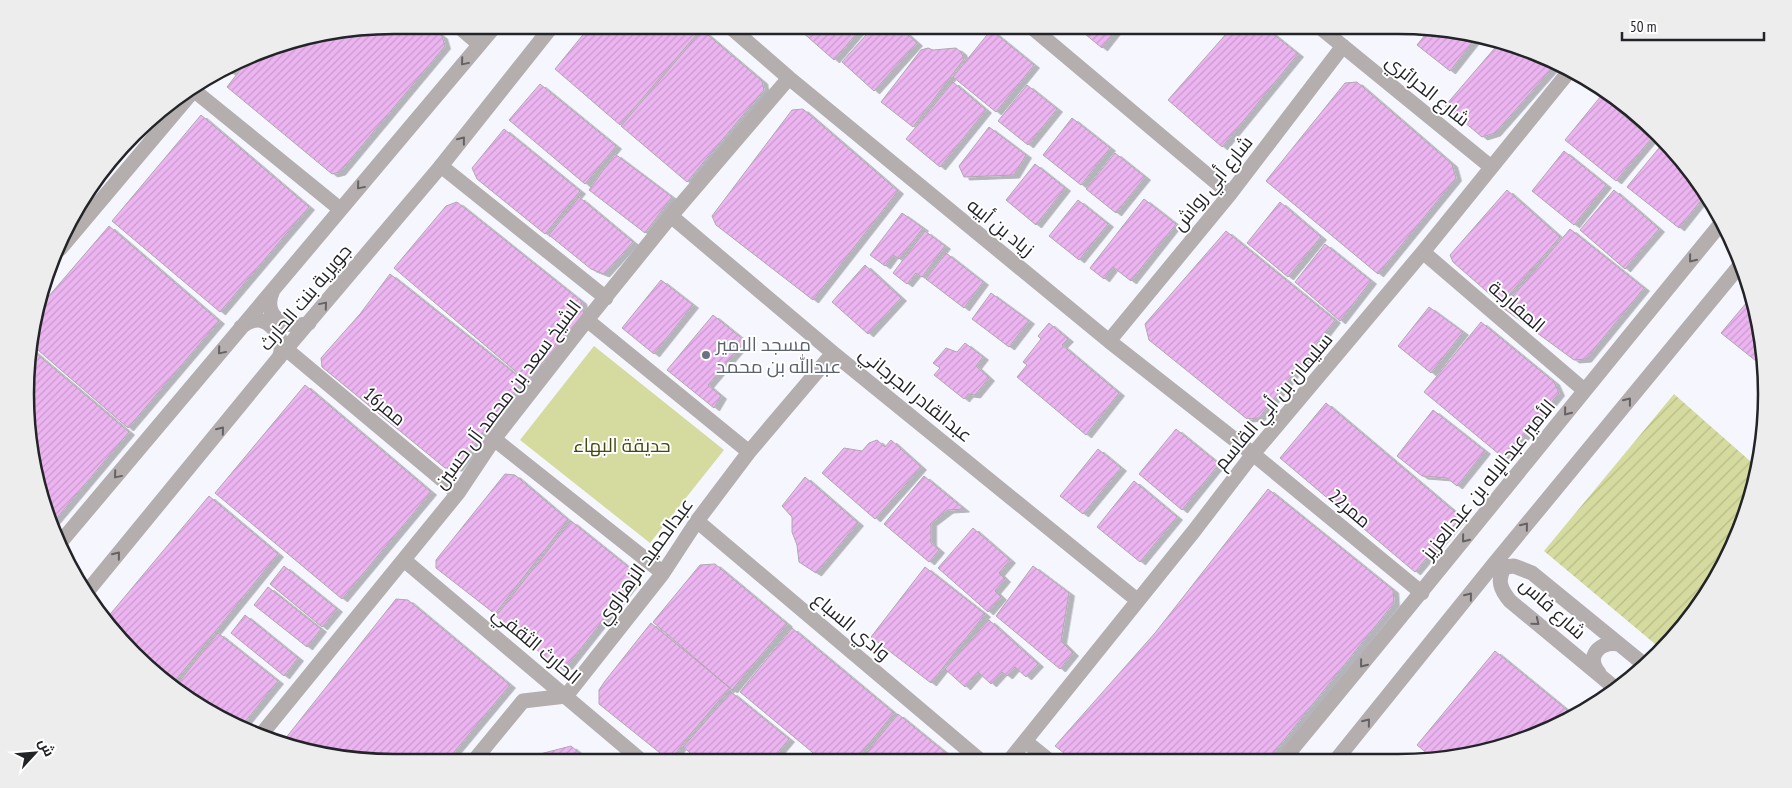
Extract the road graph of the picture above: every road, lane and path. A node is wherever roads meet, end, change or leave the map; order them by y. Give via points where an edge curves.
1 (467, 34) edge
2 (488, 34) edge
3 (546, 34) edge
4 (738, 34) edge
5 (1040, 34) edge
6 (1328, 34) edge
7 (479, 44) junction
8 (1343, 46) junction
9 (1566, 76) edge
10 (789, 78) junction
11 (196, 93) edge
12 (178, 106) edge
13 (441, 166) junction
14 (1491, 167) junction
15 (1230, 194) junction
16 (340, 209) junction
17 (672, 216) junction
18 (1718, 229) edge
19 (70, 237) edge
20 (1423, 252) junction
21 (1736, 270) edge
22 (273, 289) junction
23 (606, 298) junction
24 (587, 320) junction
25 (309, 323) junction
26 (239, 328) junction
27 (1109, 341) junction
28 (833, 352) junction
29 (283, 354) junction
30 (1584, 390) junction
31 (494, 439) junction
32 (749, 452) junction
33 (1253, 454) junction
34 (458, 493) junction
35 (698, 522) junction
36 (64, 538) edge
37 (404, 560) junction
38 (663, 573) junction
39 (90, 588) edge
40 (1422, 593) junction
41 (1137, 600) junction
42 (1619, 644) junction
43 (1640, 661) edge
44 (1601, 676) junction
45 (1611, 684) edge
46 (566, 696) junction
47 (265, 730) edge
48 (1025, 741) junction
49 (479, 754) edge
50 (634, 754) edge
51 (973, 754) edge
52 (1015, 754) edge
53 (1041, 754) edge
54 (1288, 754) edge
55 (1341, 754) edge

1 - 7 street
2 - 7 street, جويرية بنت الحارث
13 -> 3 street, جويرية بنت الحارث
4 - 10 street, زياد بن أبيه
5 - 15 street
6 - 8 street, شارع الحرائري
7 -> 16 street, جويرية بنت الحارث
8 - 14 street, شارع الحرائري
8 - 15 street, شارع أبي رواش
9 - 14 street, سليمان بن أبي القاسم
10 - 17 street, الشيخ سعد بن محمد آل حسين
10 - 27 street, زياد بن أبيه
11 - 16 street
12 - 19 street
13 - 23 street
25 -> 13 street, جويرية بنت الحارث
14 - 20 street, سليمان بن أبي القاسم
15 - 27 street, شارع أبي رواش
16 - 22 street, جويرية بنت الحارث
17 - 23 street, الشيخ سعد بن محمد آل حسين
17 - 28 street, عبدالقادر الجرجاني
18 -> 30 street, الأمير عبدالإله بن عبدالعزيز
20 - 30 street, المفارجة
20 - 33 street, سليمان بن أبي القاسم
55 -> 21 street
22 - 25 street via 270,310 273,315 288,325
22 - 26 street, جويرية بنت الحارث
23 - 24 street, الشيخ سعد بن محمد آل حسين
24 - 31 street, الشيخ سعد بن محمد آل حسين
24 - 32 street
25 - 29 street, جويرية بنت الحارث
26 - 29 street via 258,320 272,327 278,334
26 -> 36 street, جويرية بنت الحارث
27 - 33 street, زياد بن أبيه
28 - 32 street, عبدالحميد الزهراوي
28 - 41 street, عبدالقادر الجرجاني
29 - 34 street, ممر16
39 -> 29 street, جويرية بنت الحارث
30 -> 40 street, الأمير عبدالإله بن عبدالعزيز
31 - 34 street, الشيخ سعد بن محمد آل حسين
31 - 38 street
32 - 35 street, عبدالحميد الزهراوي
33 - 40 street, ممر22
33 - 41 street, سليمان بن أبي القاسم
34 - 37 street, الشيخ سعد بن محمد آل حسين
35 - 38 street, عبدالحميد الزهراوي
35 - 51 street, وادي السباع
37 - 46 street, الحارث الثقفي
37 - 47 street, الشيخ سعد بن محمد آل حسين
38 - 46 street, عبدالحميد الزهراوي
40 -> 54 street, الأمير عبدالإله بن عبدالعزيز
41 - 48 street, سليمان بن أبي القاسم
42 - 43 street, شارع فاس
42 - 44 street via 1607,644 1596,652 1594,666
42 -> 44 street, شارع فاس via 1532,573 1514,566 1505,567 1500,583 1510,601
44 - 45 street, شارع فاس
46 - 49 street via 523,700
46 - 50 street, الحارث الثقفي
48 - 52 street, سليمان بن أبي القاسم
48 - 53 street

